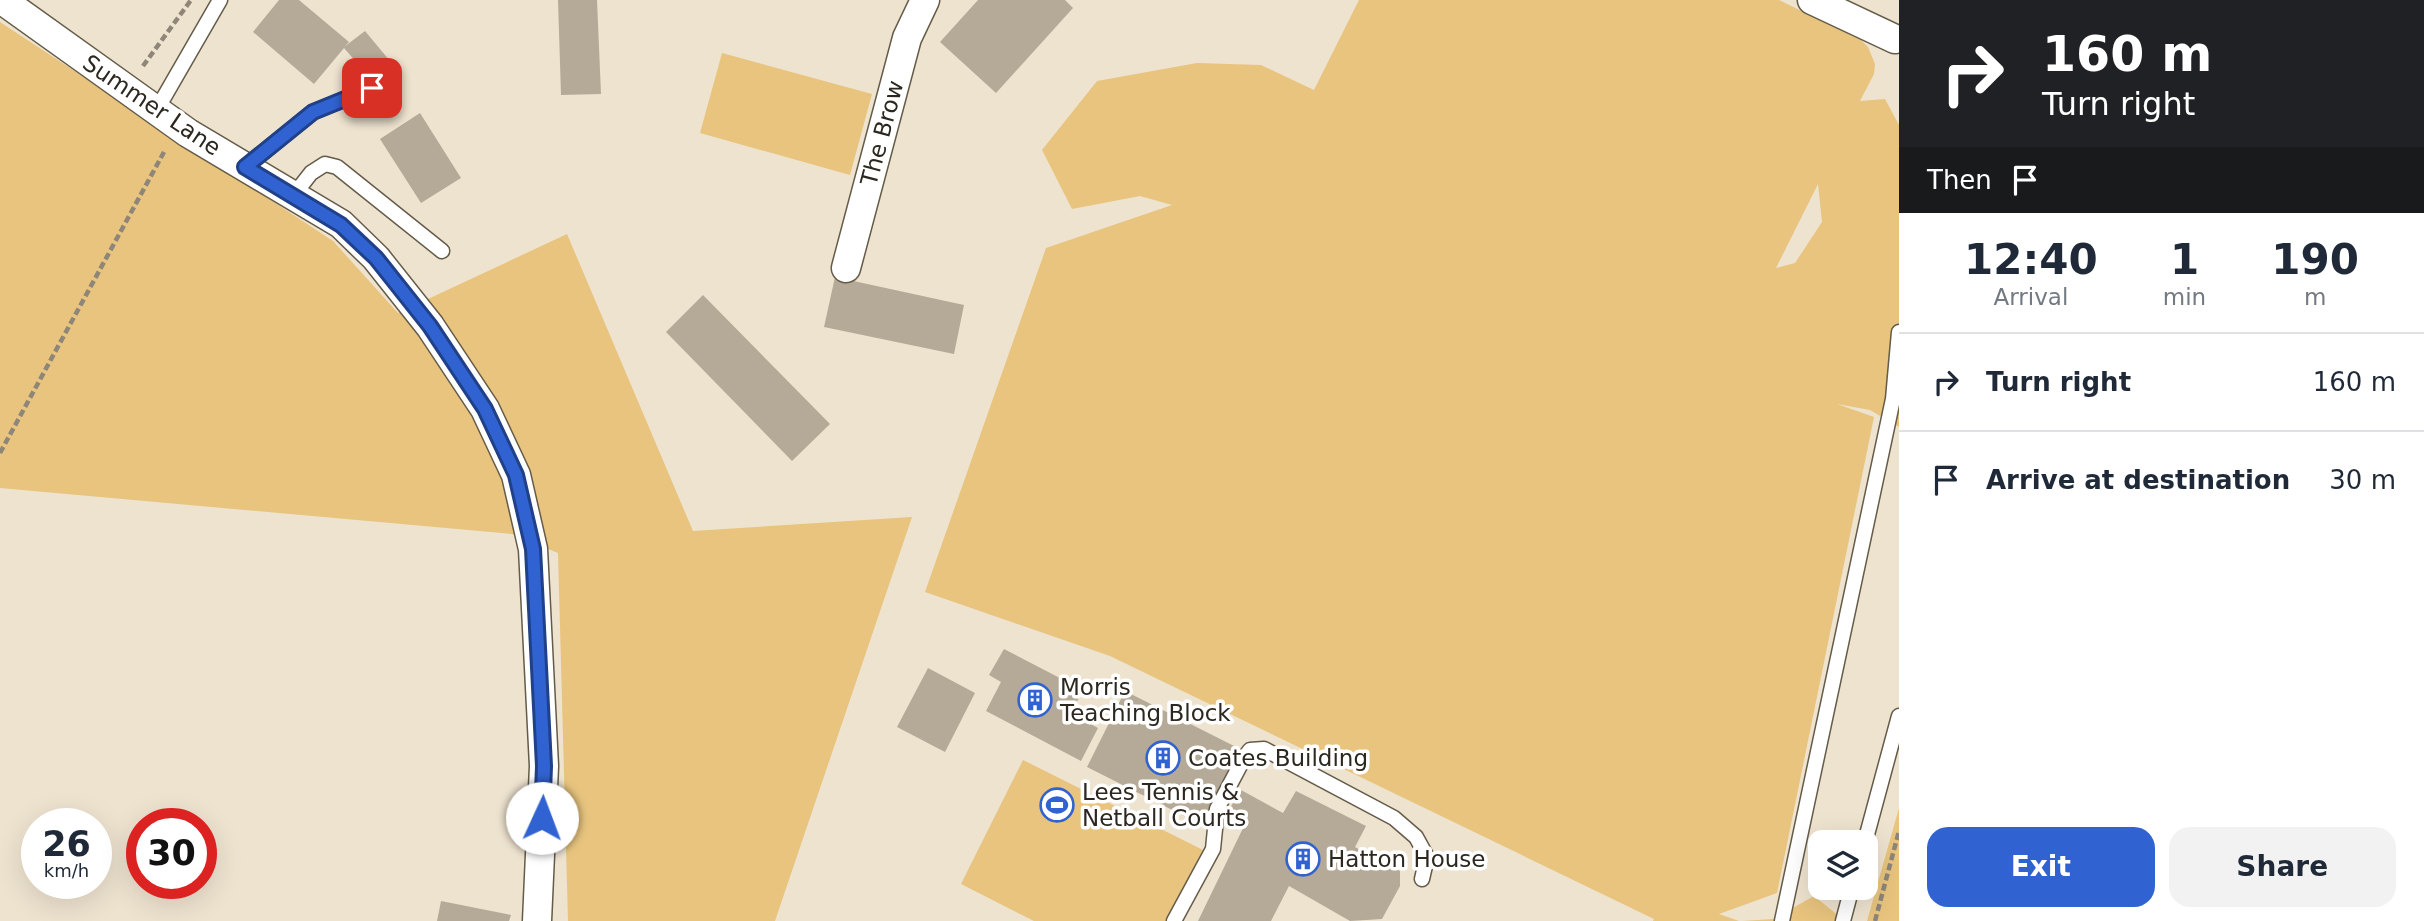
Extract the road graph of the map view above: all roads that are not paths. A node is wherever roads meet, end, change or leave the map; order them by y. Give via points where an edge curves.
1 (2, 0) edge
2 (220, 0) edge
3 (925, 0) edge
4 (1812, 0) edge
5 (1895, 39) dead end
6 (372, 88) dead end
7 (156, 111) junction
8 (245, 167) junction
9 (293, 196) junction
10 (442, 251) dead end
11 (846, 268) dead end
12 (1899, 332) edge
13 (1899, 716) edge
14 (1868, 830) edge
15 (1422, 880) dead end
16 (1849, 900) edge
17 (537, 921) edge
18 (1174, 921) edge
19 (1782, 921) edge
20 (1843, 921) edge

1 - 7 street, Summer Lane
2 - 7 lane
3 - 11 street, The Brow via 907,37
4 - 5 street
6 - 8 lane via 313,112
7 - 8 street, Summer Lane
8 - 9 street, Summer Lane
9 - 10 lane via 311,173 325,164 337,167
9 - 17 street, Summer Lane via 341,225 376,258 430,326 485,409 516,475 533,549 543,752
12 - 19 lane via 1893,399
13 - 14 lane
15 - 18 lane via 1427,857 1408,828 1257,748 1244,758 1217,809 1213,849
16 - 20 lane

